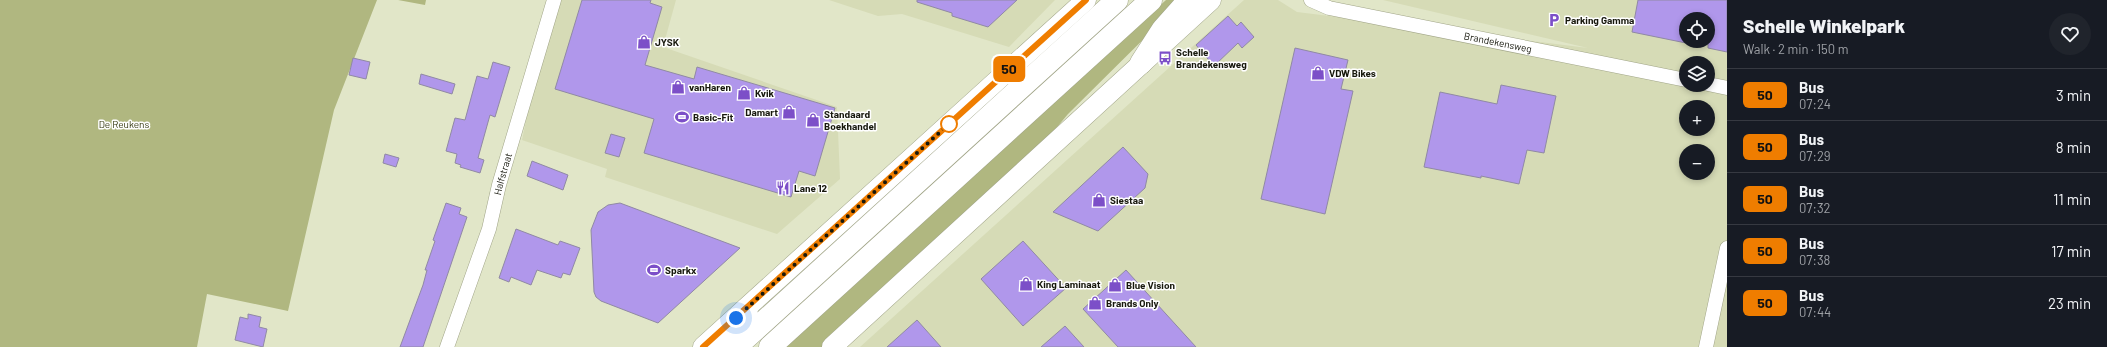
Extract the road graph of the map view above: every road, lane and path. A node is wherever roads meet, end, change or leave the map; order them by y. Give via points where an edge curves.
1 (554, 0) edge
2 (1086, 0) edge
3 (1117, 0) edge
4 (1151, 0) edge
5 (1189, 0) edge
6 (1211, 0) edge
7 (1311, 0) edge
8 (1141, 63) junction
9 (1679, 79) edge
10 (1715, 85) edge
11 (1727, 88) edge
12 (1727, 248) edge
13 (747, 309) junction
14 (447, 347) edge
15 (704, 347) edge
16 (716, 347) edge
17 (736, 347) edge
18 (770, 347) edge
19 (832, 347) edge
20 (1706, 347) edge

1 - 14 street, Halfstraat via 499,185 489,228
2 - 13 main road
3 - 17 highway
4 - 18 highway
5 - 8 highway via 1163,29
6 - 8 main road
7 - 9 street, Brandekensweg via 1329,8
8 - 19 main road
10 - 11 street
12 - 20 street
13 - 15 main road
13 - 16 highway

